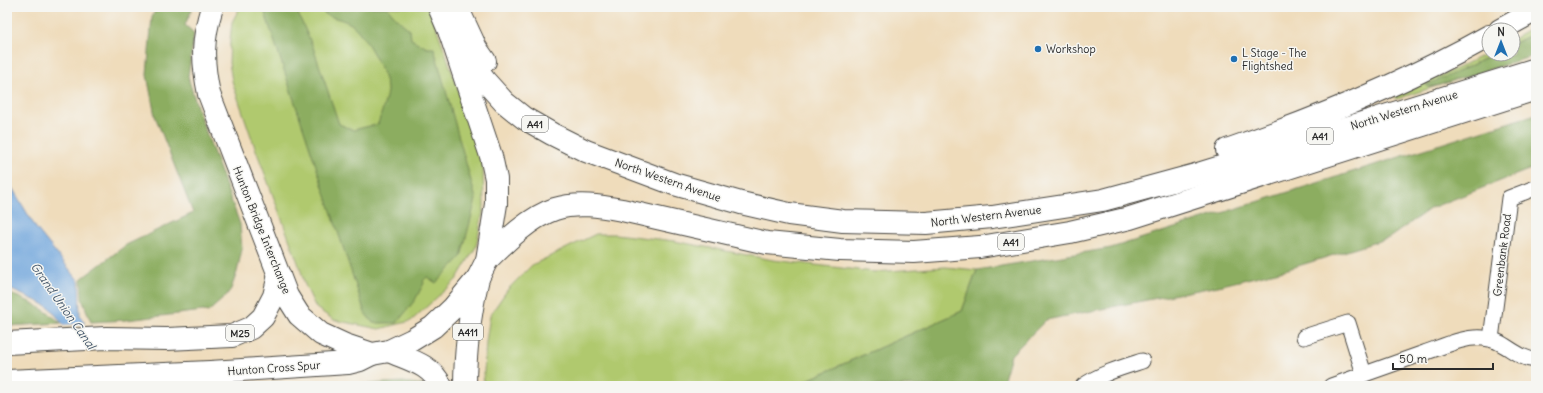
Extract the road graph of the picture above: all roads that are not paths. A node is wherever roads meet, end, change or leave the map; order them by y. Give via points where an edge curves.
1 (212, 7) edge
2 (439, 7) edge
3 (457, 7) edge
4 (1536, 10) edge
5 (1514, 22) edge
6 (450, 33) junction
7 (1481, 40) edge
8 (1536, 69) edge
9 (1536, 89) edge
10 (650, 176) junction
11 (1535, 188) dead end
12 (1037, 210) junction
13 (482, 269) junction
14 (279, 275) junction
15 (1304, 337) dead end
16 (1491, 339) junction
17 (7, 343) edge
18 (381, 352) junction
19 (1536, 360) edge
20 (1142, 361) dead end
21 (1364, 374) junction
22 (7, 381) edge
23 (441, 386) edge
24 (465, 386) edge
25 (1082, 386) edge
26 (1331, 386) edge

1 - 14 main road, Hunton Bridge Interchange via 203,46 209,94
2 - 6 main road
3 - 10 main road via 476,48 510,92 539,114 614,153
4 - 5 main road
6 - 10 main road, North Western Avenue / A41 via 485,81 504,102 524,118 586,151
6 - 13 main road via 491,156 496,179 496,204
7 - 12 main road via 1405,80 1314,119 1180,166 1100,188
8 - 12 main road, North Western Avenue / A41 via 1195,175 1103,200
9 - 13 main road, North Western Avenue / A41 via 1130,218 1070,232 988,246 914,252 840,250 767,243 622,210 577,205 555,209 536,219 508,239
10 - 12 main road, North Western Avenue / A41 via 748,205 789,214 844,221 926,223
11 - 16 street, Greenbank Road via 1509,198
13 - 18 main road via 453,308 433,327 412,340
13 - 24 main road, A411 via 468,327
14 - 17 main road, M25 via 274,296 263,317 251,328 236,335
14 - 18 main road, Hunton Bridge Interchange via 287,296 299,315 321,334 345,345
15 - 21 street via 1348,323
16 - 19 street via 1525,358
16 - 21 street via 1462,341
18 - 22 main road, Hunton Cross Spur via 348,363
18 - 23 main road, Hunton Bridge Interchange via 414,361 425,367 433,373
20 - 25 street via 1107,372
21 - 26 street

